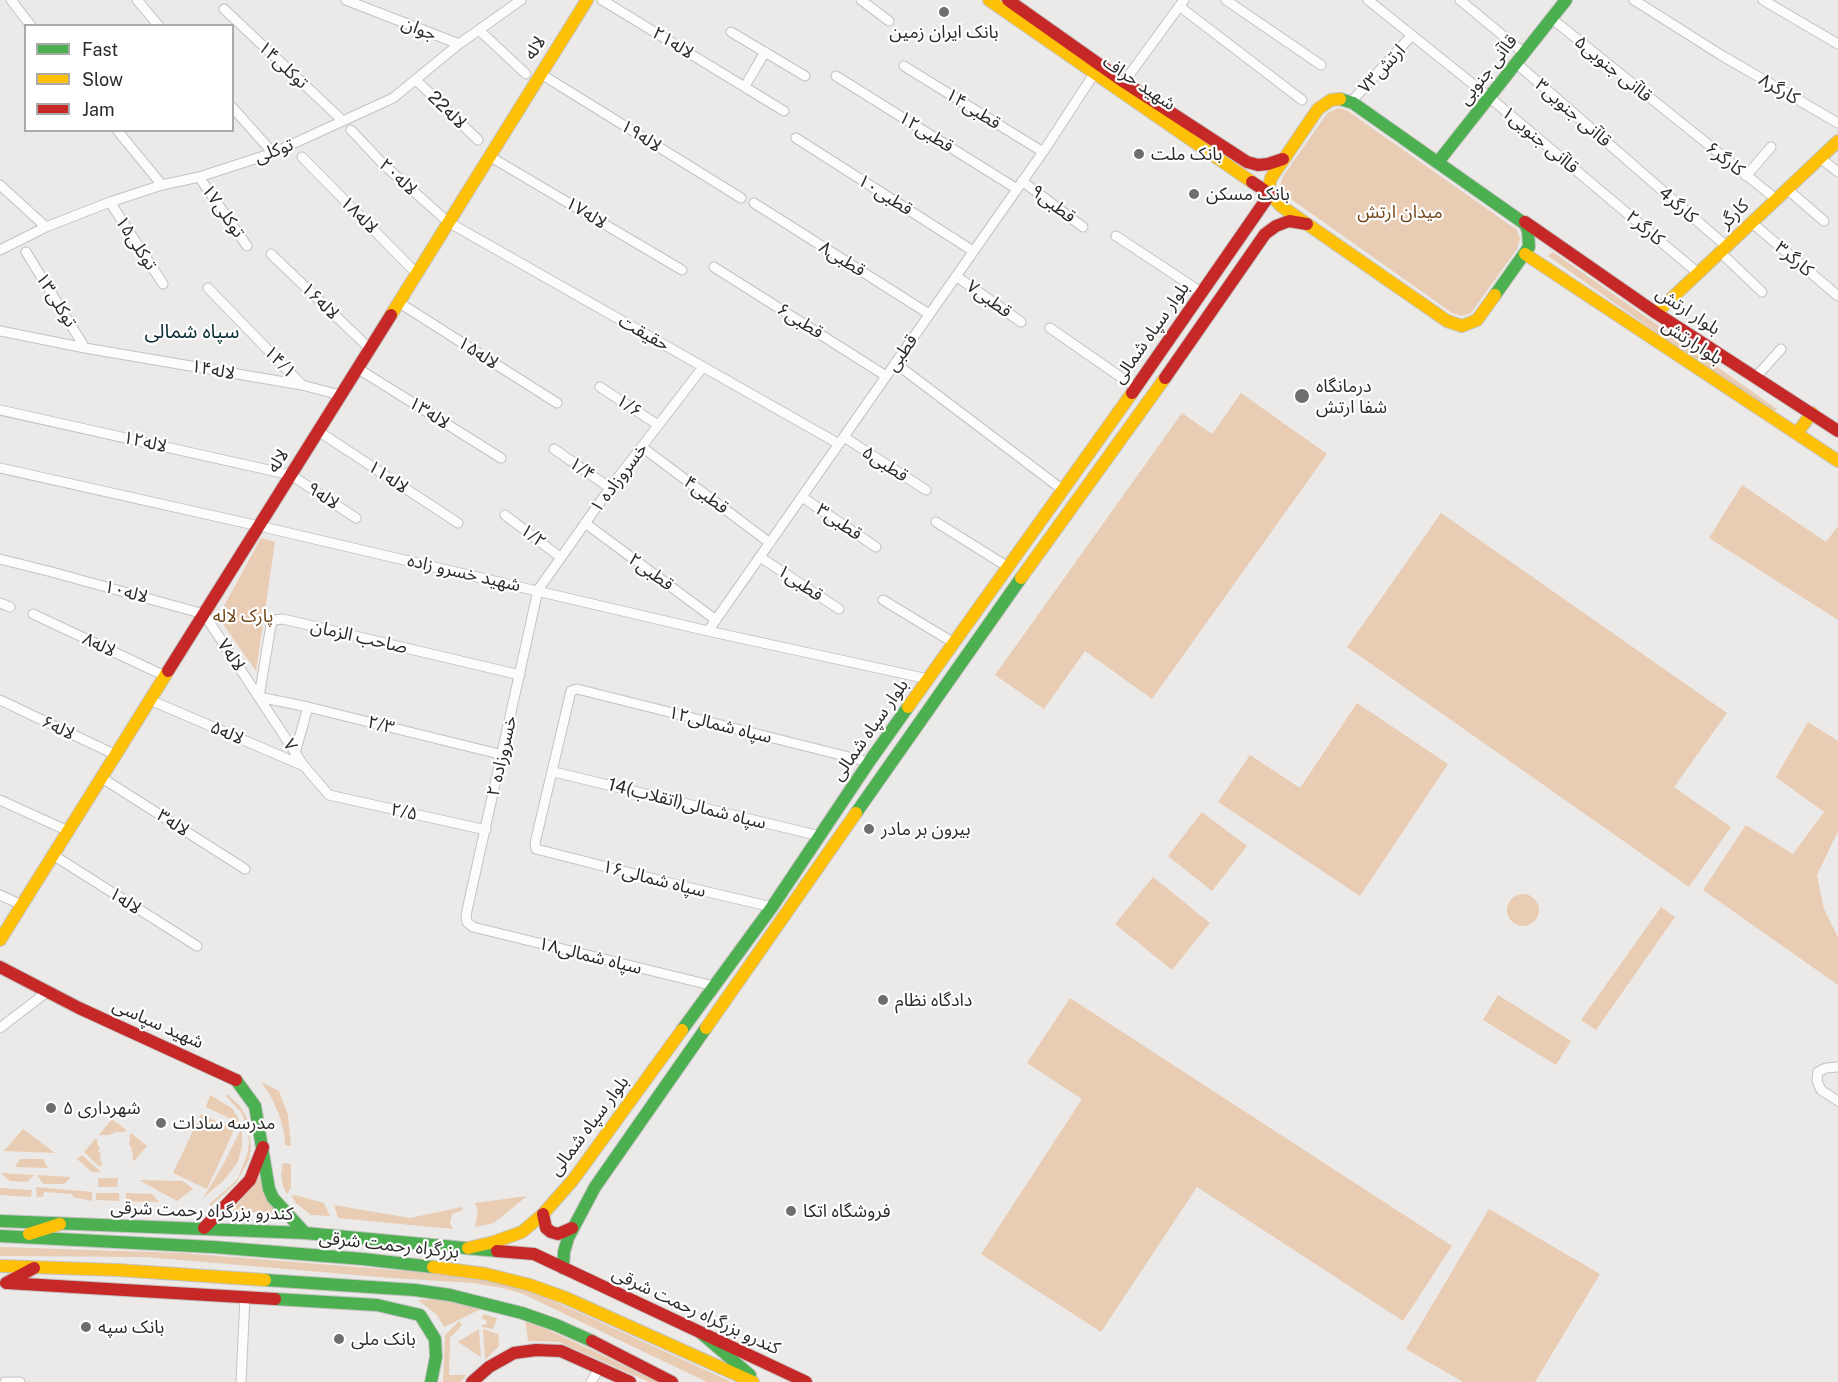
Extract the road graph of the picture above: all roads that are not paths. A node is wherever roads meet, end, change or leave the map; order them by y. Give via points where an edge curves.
1 (11, 0) edge
2 (137, 0) edge
3 (346, 0) edge
4 (521, 0) edge
5 (587, 0) edge
6 (602, 0) edge
7 (861, 0) edge
8 (989, 0) edge
9 (1008, 0) edge
10 (1226, 0) edge
11 (1368, 0) edge
12 (1460, 0) edge
13 (1566, 0) edge
14 (1634, 0) edge
15 (1766, 2) edge
16 (1181, 3) edge
17 (224, 9) dead end
18 (1551, 18) junction
19 (889, 21) dead end
20 (29, 24) edge
21 (157, 24) edge
22 (479, 30) junction
23 (731, 32) dead end
24 (1412, 35) junction
25 (459, 44) junction
26 (1838, 44) edge
27 (765, 52) junction
28 (1524, 53) junction
29 (1516, 63) junction
30 (1321, 64) dead end
31 (904, 66) dead end
32 (526, 74) dead end
33 (541, 74) junction
34 (1094, 74) junction
35 (805, 76) dead end
36 (836, 76) dead end
37 (416, 80) junction
38 (1124, 82) junction
39 (745, 86) junction
40 (1489, 97) junction
41 (1302, 100) dead end
42 (1351, 102) junction
43 (234, 109) edge
44 (784, 111) dead end
45 (1674, 119) joint
46 (343, 121) junction
47 (1838, 123) edge
48 (351, 130) dead end
49 (119, 132) edge
50 (796, 138) dead end
51 (478, 140) dead end
52 (1838, 141) edge
53 (1207, 143) junction
54 (1771, 147) dead end
55 (1042, 152) junction
56 (273, 153) junction
57 (489, 156) junction
58 (302, 157) dead end
59 (1820, 158) junction
60 (1283, 159) junction
61 (1438, 162) junction
62 (1630, 163) joint
63 (1838, 172) edge
64 (1746, 176) junction
65 (199, 177) junction
66 (1591, 183) joint
67 (0, 185) edge
68 (162, 185) junction
69 (1019, 185) junction
70 (1786, 189) junction
71 (1270, 194) junction
72 (741, 198) dead end
73 (1776, 199) junction
74 (110, 202) junction
75 (754, 203) dead end
76 (1519, 219) junction
77 (1824, 221) dead end
78 (448, 222) junction
79 (1751, 222) junction
80 (1250, 223) junction
81 (1307, 224) junction
82 (46, 227) junction
83 (1083, 227) dead end
84 (1265, 234) junction
85 (1116, 236) dead end
86 (247, 246) dead end
87 (1723, 249) junction
88 (0, 250) edge
89 (974, 251) junction
90 (26, 252) dead end
91 (271, 254) dead end
92 (1526, 254) junction
93 (714, 267) dead end
94 (682, 270) dead end
95 (416, 273) junction
96 (1698, 273) junction
97 (956, 276) junction
98 (163, 284) dead end
99 (208, 288) dead end
100 (1202, 292) junction
101 (1762, 292) dead end
102 (1838, 296) edge
103 (398, 302) junction
104 (1656, 313) junction
105 (929, 314) junction
106 (1022, 322) dead end
107 (1050, 328) dead end
108 (0, 332) edge
109 (85, 348) junction
110 (369, 348) junction
111 (1781, 349) dead end
112 (895, 363) junction
113 (703, 366) junction
114 (357, 368) junction
115 (886, 376) junction
116 (1756, 377) junction
117 (302, 385) junction
118 (600, 387) dead end
119 (1135, 387) junction
120 (340, 395) junction
121 (557, 404) dead end
122 (0, 410) edge
123 (1812, 413) junction
124 (658, 425) junction
125 (1837, 430) edge
126 (318, 431) junction
127 (1797, 433) junction
128 (841, 440) junction
129 (642, 447) junction
130 (1092, 448) junction
131 (554, 449) dead end
132 (1107, 457) junction
133 (501, 458) dead end
134 (1838, 462) edge
135 (0, 468) edge
136 (291, 475) junction
137 (610, 488) junction
138 (926, 490) dead end
139 (1063, 490) junction
140 (802, 497) junction
141 (505, 515) dead end
142 (356, 518) dead end
143 (936, 522) dead end
144 (458, 523) dead end
145 (585, 523) junction
146 (259, 526) junction
147 (770, 543) junction
148 (876, 547) dead end
149 (560, 557) junction
150 (760, 557) junction
151 (0, 560) edge
152 (1008, 567) junction
153 (538, 590) junction
154 (883, 600) dead end
155 (0, 603) edge
156 (10, 607) dead end
157 (839, 609) dead end
158 (33, 614) dead end
159 (204, 614) junction
160 (716, 620) junction
161 (708, 631) junction
162 (954, 643) junction
163 (520, 675) junction
164 (165, 676) junction
165 (928, 679) junction
166 (259, 697) junction
167 (0, 700) edge
168 (150, 700) junction
169 (308, 707) junction
170 (295, 753) junction
171 (503, 754) junction
172 (116, 755) junction
173 (869, 762) junction
174 (304, 766) junction
175 (554, 772) junction
176 (102, 778) junction
177 (324, 792) joint
178 (0, 800) edge
179 (841, 805) junction
180 (855, 815) junction
181 (486, 830) junction
182 (68, 831) junction
183 (820, 836) junction
184 (53, 855) junction
185 (245, 869) dead end
186 (0, 895) edge
187 (22, 905) junction
188 (772, 907) junction
189 (467, 922) joint
190 (0, 940) edge
191 (197, 946) dead end
192 (0, 967) edge
193 (714, 986) junction
194 (47, 992) junction
195 (0, 1028) edge
196 (1838, 1067) edge
197 (1838, 1101) edge
198 (263, 1146) junction
199 (543, 1214) junction
200 (0, 1221) edge
201 (60, 1224) junction
202 (204, 1228) junction
203 (572, 1228) junction
204 (305, 1233) junction
205 (0, 1236) edge
206 (18, 1237) junction
207 (468, 1248) junction
208 (0, 1266) edge
209 (35, 1268) junction
210 (563, 1268) junction
211 (3, 1283) edge
212 (245, 1297) junction
213 (702, 1334) junction
214 (600, 1367) junction
215 (5, 1382) edge
216 (20, 1382) edge
217 (241, 1382) edge
218 (431, 1382) edge
219 (472, 1382) edge
220 (591, 1382) edge
221 (630, 1382) edge
222 (672, 1382) edge
223 (753, 1382) edge
224 (757, 1382) edge
225 (806, 1382) edge

1 - 20 street
2 - 21 street
3 - 25 street, جوان
4 - 22 street, توکلی
5 - 33 main road, لاله
6 - 39 street, لاله۲۱
7 - 19 street
8 - 34 main road, شهید حراف
9 - 38 main road
10 - 30 street
11 - 24 street, قاآنی جنوبی۱
12 - 28 street
13 - 18 main road, قاآنی جنوبی
14 - 47 street, کارگر۸
15 - 26 street
16 - 38 street
16 - 41 street
17 - 46 street, توکلی۱۴
18 - 28 main road, قاآنی جنوبی
18 - 45 street, قاآنی جنوبی۵
22 - 25 street, توکلی
22 - 32 street
23 - 27 street
24 - 40 street, قاآنی جنوبی۱
24 - 42 street, ارتش۷۳
25 - 37 street, توکلی
27 - 35 street
27 - 39 street
28 - 29 main road, قاآنی جنوبی
29 - 40 main road, قاآنی جنوبی
29 - 62 street, قاآنی جنوبی۳
31 - 55 street, قطبی۱۴
33 - 57 main road, لاله
33 - 72 street, لاله۱۹
34 - 53 main road, شهید حراف
34 - 55 street, قطبی
36 - 69 street, قطبی۱۲
37 - 46 street, توکلی via 393,98
37 - 51 street, 22لاله
38 - 53 main road
39 - 44 street, لاله۲۱
40 - 61 main road, قاآنی جنوبی
40 - 66 street, قاآنی جنوبی۱
42 - 60 main road via 1339,99 1323,104
42 - 61 main road
43 - 56 street
45 - 64 street, کارگر۶
46 - 56 street, توکلی
48 - 78 street, لاله۲۰
49 - 68 street
50 - 89 street, قطبی۱۰
52 - 59 main road, کارگر
53 - 60 main road via 1258,165
53 - 71 main road, شهید حراف
54 - 64 street
55 - 69 street, قطبی
56 - 65 street, توکلی
57 - 78 main road, لاله
57 - 94 street, لاله۱۷
58 - 95 street, لاله۱۸
59 - 63 street
59 - 70 main road, کارگر
60 - 71 main road via 1271,178
61 - 76 main road
62 - 87 street, 4کارگر
64 - 73 street, کارگر۶
65 - 68 street, توکلی
65 - 86 street, توکلی۱۷
66 - 96 street, کارگر۲
67 - 82 street
68 - 74 street, توکلی
69 - 83 street, قطبی۹
69 - 89 street, قطبی
70 - 73 main road, کارگر
70 - 77 street
71 - 80 main road, بلوار سپاه شمالی
71 - 81 main road
73 - 79 main road, کارگر
74 - 82 street, توکلی
74 - 98 street, توکلی۱۵
75 - 105 street, قطبی۸
76 - 92 main road via 1530,239
76 - 104 main road, بلوار ارتش
78 - 95 main road, لاله
78 - 113 street, حقیقت
79 - 87 main road, کارگر
79 - 102 street, کارگر۳
80 - 84 main road via 1262,223
80 - 100 main road, بلوار سپاه شمالی
81 - 84 main road, بلوار سپاه شمالی via 1288,221
81 - 92 main road via 1454,325 1477,321
82 - 88 street, توکلی
84 - 132 main road, بلوار سپاه شمالی
85 - 100 street
87 - 96 main road, کارگر
87 - 101 street, 4کارگر
89 - 97 street, قطبی
90 - 109 street, توکلی۱۳
91 - 110 street, لاله۱۶
92 - 127 main road, بلوارارتش
93 - 115 street, قطبی۶
95 - 103 main road, لاله
96 - 104 main road, کارگر
97 - 105 street, قطبی
97 - 106 street, قطبی۷
99 - 117 street, ۱۴/۱
100 - 119 main road, بلوار سپاه شمالی
103 - 110 main road, لاله
103 - 121 street, لاله۱۵
104 - 116 main road, بلوار ارتش
105 - 112 street, قطبی
107 - 119 street
108 - 109 street, لاله۱۴
109 - 117 street, لاله۱۴
110 - 114 main road, لاله
111 - 116 street
112 - 115 street, قطبی
112 - 139 street
113 - 124 street, خسروزاده ۱
113 - 128 street, حقیقت
114 - 120 main road, لاله
114 - 133 street, لاله۱۳
115 - 128 street, قطبی
116 - 123 main road, بلوار ارتش
117 - 120 street, لاله۱۴
118 - 124 street, ۱/۶
119 - 130 main road, بلوار سپاه شمالی
120 - 126 main road, لاله
122 - 136 street, لاله۱۲
123 - 125 main road, بلوار ارتش
123 - 127 main road
124 - 129 street, خسروزاده ۱
126 - 136 main road, لاله
126 - 144 street, لاله۱۱
127 - 134 main road, بلوارارتش
128 - 138 street, قطبی۵
128 - 140 street, قطبی
129 - 137 street, خسروزاده ۱
129 - 147 street, قطبی۴
130 - 132 main road
130 - 139 main road, بلوار سپاه شمالی
131 - 137 street, ۱/۴
132 - 180 main road, بلوار سپاه شمالی
135 - 146 street, شهید خسرو زاده
136 - 142 street, لاله۹
136 - 146 main road, لاله
137 - 145 street, خسروزاده ۱
139 - 152 main road, بلوار سپاه شمالی
140 - 147 street, قطبی
140 - 148 street, قطبی۳
141 - 149 street, ۱/۲
143 - 152 street
145 - 149 street, خسروزاده ۱
145 - 160 street, قطبی۲
146 - 153 street, شهید خسرو زاده
146 - 159 main road, لاله
147 - 150 street, قطبی
149 - 153 street, خسروزاده ۱
150 - 157 street, قطبی۱
150 - 160 street, قطبی
151 - 159 street, لاله۱۰
152 - 162 main road, بلوار سپاه شمالی
153 - 161 street, شهید خسرو زاده
153 - 163 street, خسروزاده ۲
154 - 162 street
155 - 156 street
158 - 164 street, لاله۸
159 - 164 main road, لاله
159 - 166 street, لاله۷
160 - 161 street, قطبی
161 - 165 street, شهید خسرو زاده
162 - 165 main road, بلوار سپاه شمالی
163 - 166 street, صاحب الزمان via 283,619 274,620 271,625
163 - 171 street, خسروزاده ۲
164 - 168 main road, لاله
165 - 173 main road, بلوار سپاه شمالی
166 - 169 street, ۲/۳
166 - 170 street, ۷
167 - 172 street, ۶لاله
168 - 172 main road, لاله
168 - 174 street, لاله۵
169 - 170 street
169 - 171 street, ۲/۳
170 - 174 street, ۷
171 - 181 street, خسروزاده ۲
172 - 176 main road, لاله
173 - 175 street, سپاه شمالی۱۲ via 577,689 571,691
173 - 179 main road, بلوار سپاه شمالی
174 - 177 street, ۷
175 - 183 street, 14سپاه شمالی(اتقلاب)
175 - 188 street, سپاه شمالی۱۶ via 536,849
176 - 182 main road, لاله
176 - 185 street, ۳لاله
177 - 181 street, ۲/۵ via 335,798
178 - 182 street
179 - 180 main road
179 - 183 main road, بلوار سپاه شمالی
180 - 203 main road, بلوار سپاه شمالی via 595,1187
181 - 189 street, خسروزاده ۲
182 - 184 main road, لاله
183 - 188 main road, بلوار سپاه شمالی
184 - 187 main road, لاله
184 - 191 street, ۱لاله
186 - 187 street
187 - 190 main road, لاله
188 - 193 main road, بلوار سپاه شمالی
189 - 193 street, سپاه شمالی۱۸ via 473,927
192 - 194 main road, شهید سپاسی
193 - 199 main road, بلوار سپاه شمالی via 573,1180
194 - 195 street
194 - 198 main road, شهید سپاسی via 236,1080 255,1106
196 - 197 street via 1818,1072 1817,1081 1821,1090
198 - 202 main road via 250,1180
198 - 204 main road, شهید سپاسی via 273,1198
199 - 203 main road via 551,1232 564,1233
199 - 207 main road, بلوار سپاه شمالی via 522,1232
200 - 201 main road, کندرو بزرگراه رحمت شرقی
201 - 202 main road, کندرو بزرگراه رحمت شرقی
201 - 206 main road
202 - 204 main road, کندرو بزرگراه رحمت شرقی
203 - 210 main road, بلوار سپاه شمالی
204 - 207 main road, کندرو بزرگراه رحمت شرقی
205 - 206 main road, بزرگراه رحمت شرقی
206 - 223 main road, بزرگراه رحمت شرقی via 363,1258 486,1274 566,1298
207 - 210 main road, کندرو بزرگراه رحمت شرقی via 534,1254
208 - 209 main road
209 - 211 main road
209 - 222 main road via 117,1270 450,1295 556,1326
210 - 213 main road, کندرو بزرگراه رحمت شرقی
211 - 212 main road
212 - 217 street
212 - 218 main road via 377,1305 420,1315 435,1339
213 - 224 main road
213 - 225 main road, کندرو بزرگراه رحمت شرقی
214 - 219 main road via 561,1351 536,1350 514,1353
214 - 220 street
214 - 221 main road
215 - 216 street

